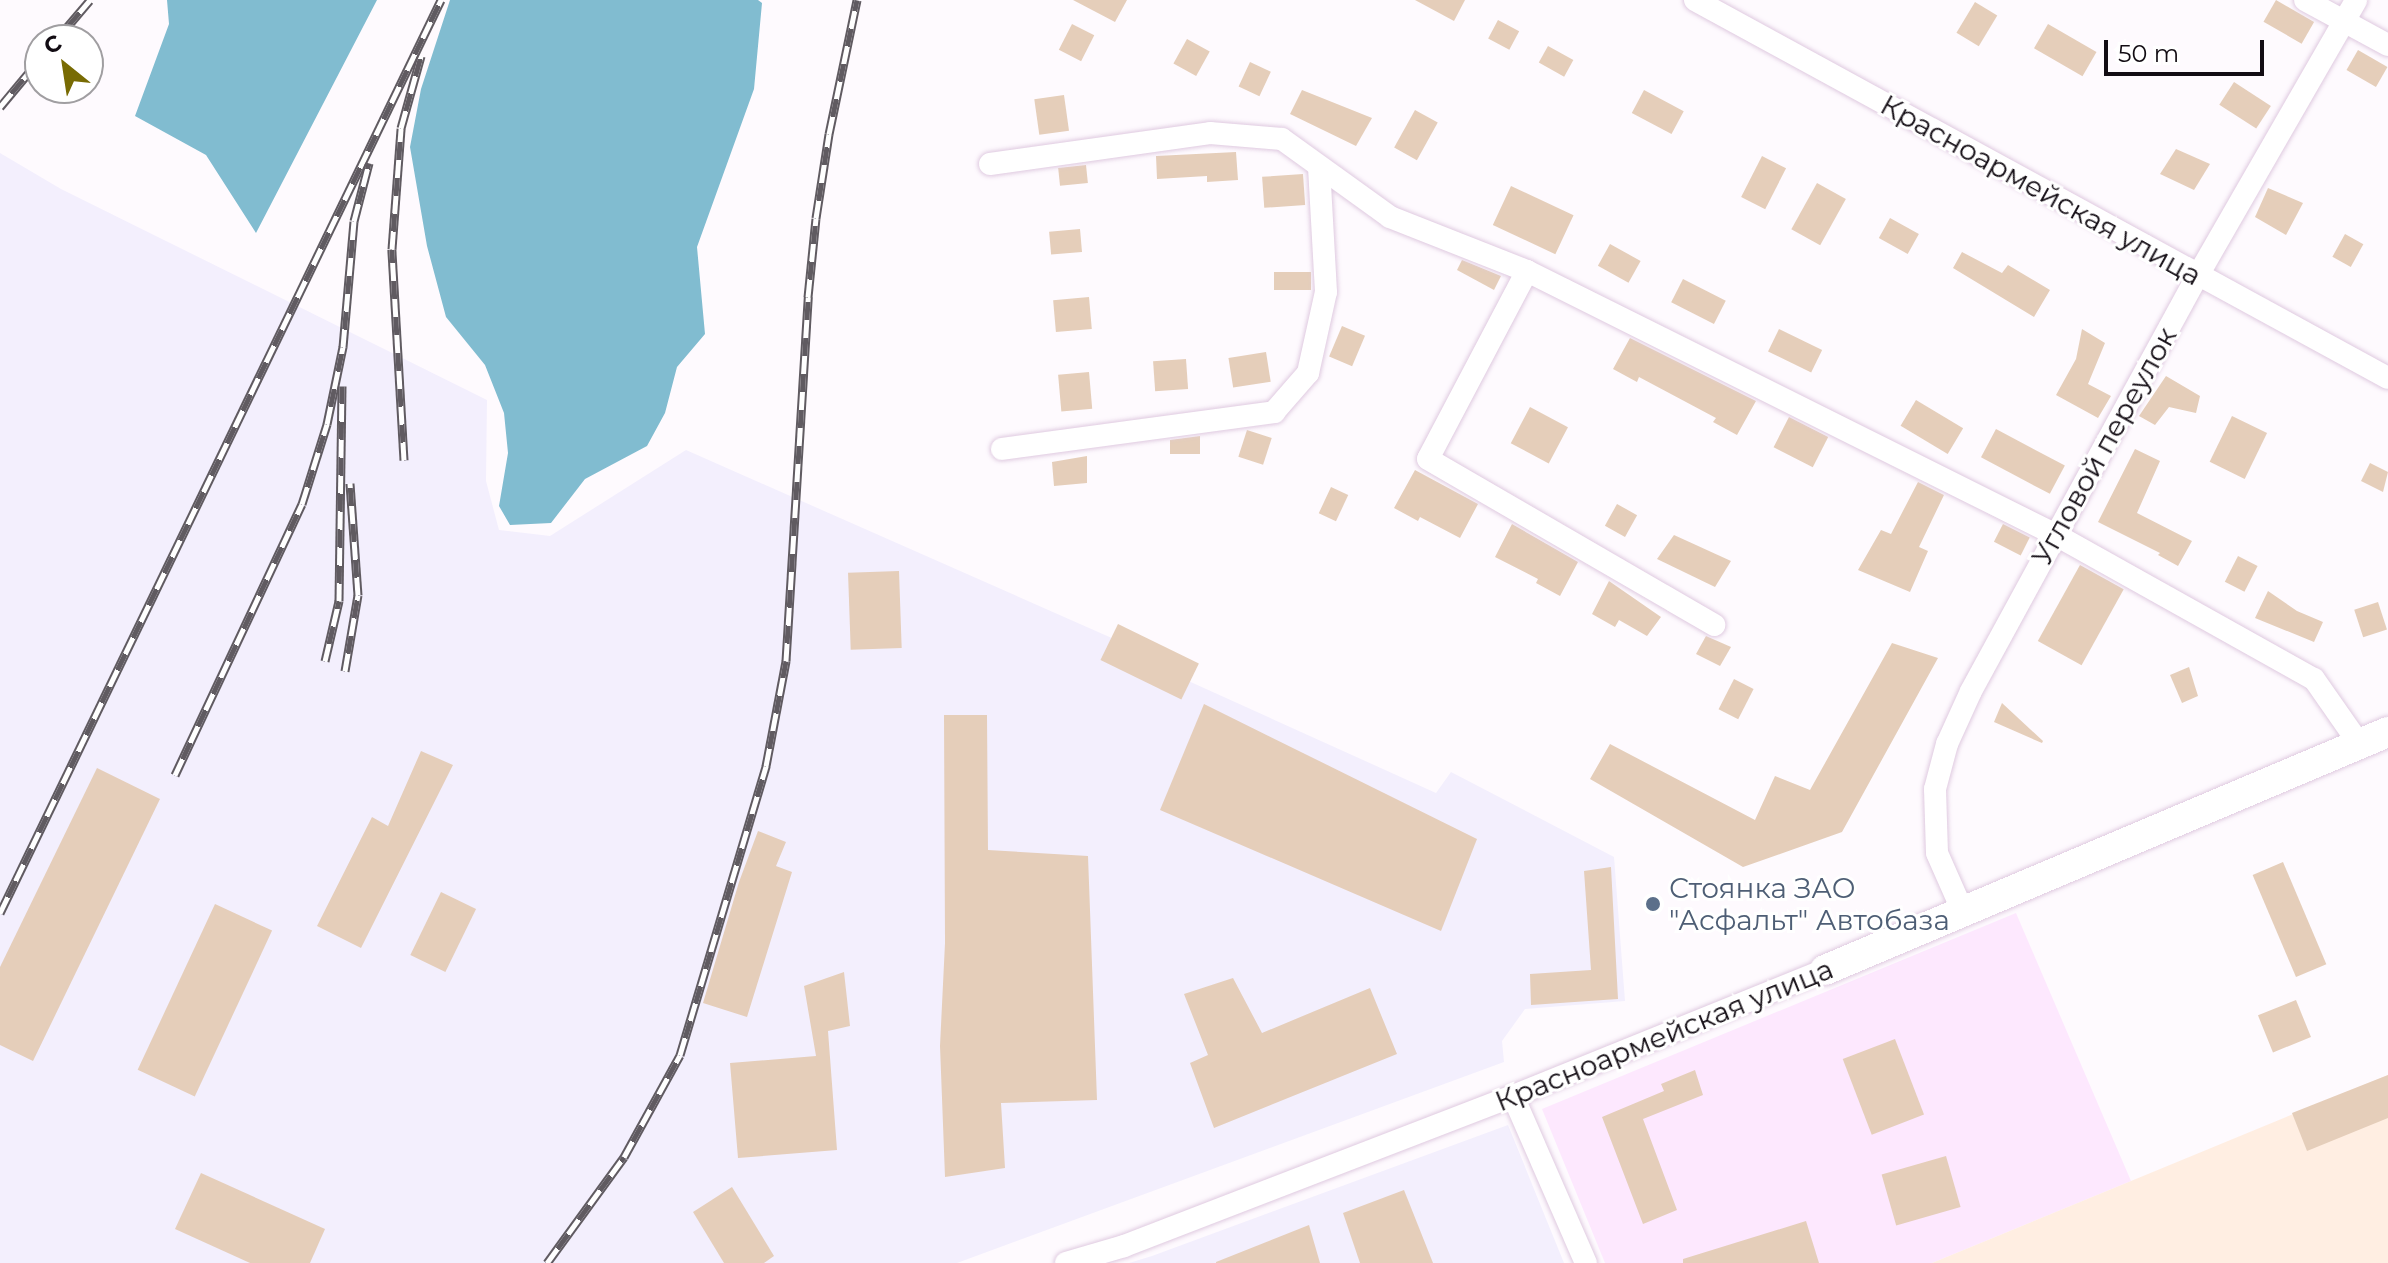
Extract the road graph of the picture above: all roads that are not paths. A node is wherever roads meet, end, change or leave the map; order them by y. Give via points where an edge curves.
1 (1695, 0) edge
2 (2305, 0) edge
3 (2356, 0) edge
4 (2343, 20) junction
5 (2388, 45) edge
6 (990, 164) dead end
7 (1319, 166) junction
8 (1527, 271) junction
9 (2197, 277) junction
10 (2388, 378) edge
11 (1002, 449) dead end
12 (2056, 535) junction
13 (1714, 625) dead end
14 (2388, 732) edge
15 (2360, 745) junction
16 (1963, 912) junction
17 (1825, 970) joint
18 (1513, 1096) junction
19 (1066, 1263) edge
20 (1586, 1263) edge

1 - 9 street, Красноармейская улица
2 - 4 street
3 - 4 street, Угловой переулок
4 - 5 street
4 - 9 street, Угловой переулок
6 - 7 street via 1210,133 1282,139
7 - 8 street via 1390,217
7 - 11 street via 1326,292 1308,373 1274,412
8 - 12 street
8 - 13 street via 1428,459
9 - 10 street, Красноармейская улица
9 - 12 street, Угловой переулок
12 - 15 street via 2314,679
12 - 16 street, Угловой переулок via 1971,691 1947,744 1935,789 1937,853
14 - 15 street, Красноармейская улица
15 - 16 street, Красноармейская улица
16 - 17 street, Красноармейская улица
17 - 18 street, Красноармейская улица
18 - 19 street, Красноармейская улица via 1124,1246
18 - 20 street

